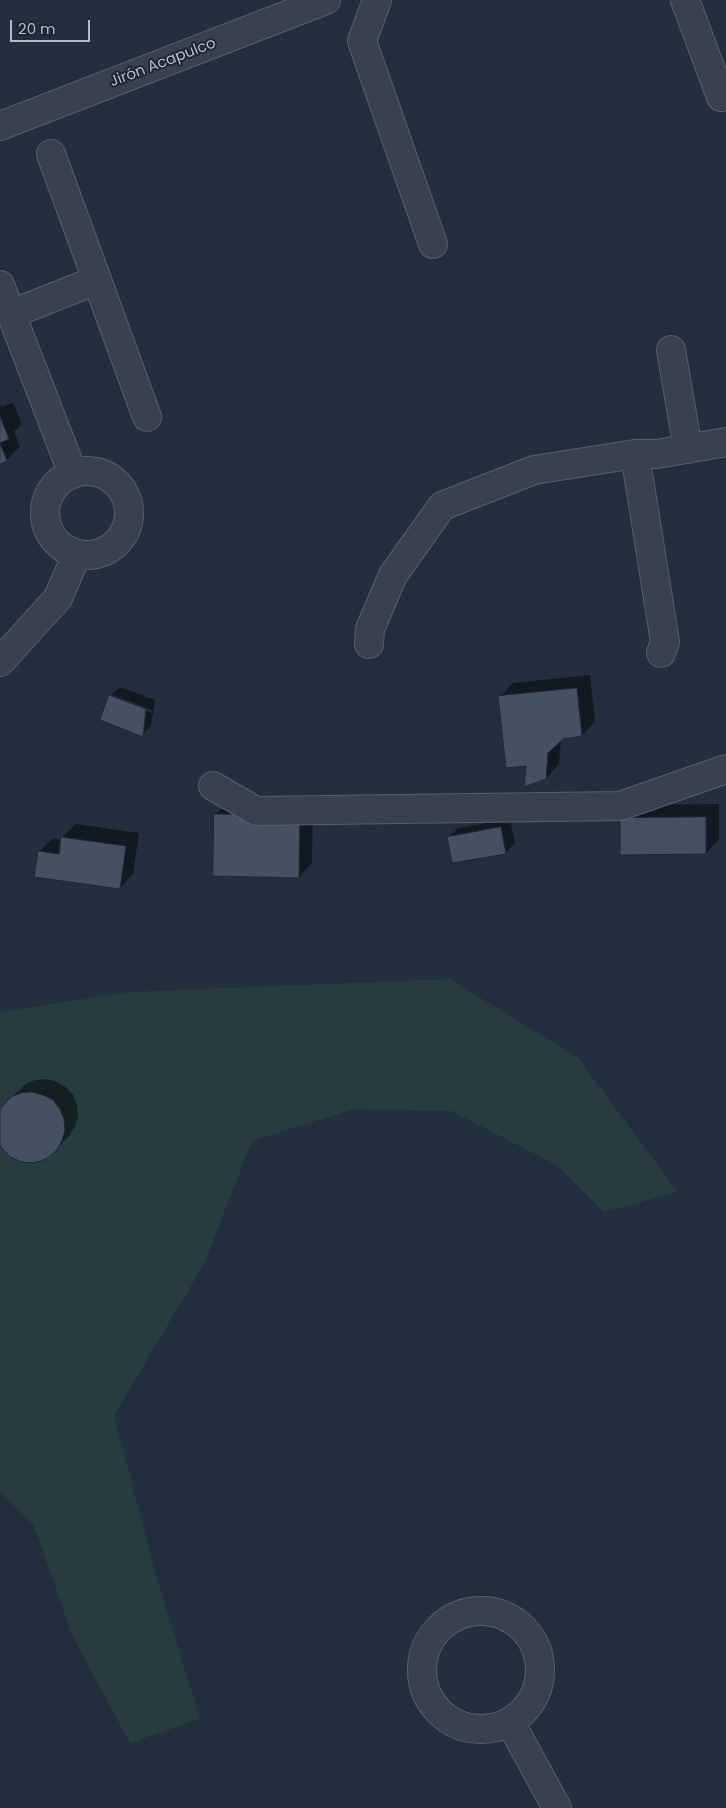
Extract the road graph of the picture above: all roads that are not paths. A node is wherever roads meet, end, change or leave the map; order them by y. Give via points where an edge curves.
1 (326, 0) edge
2 (377, 0) edge
3 (685, 0) edge
4 (721, 97) dead end
5 (0, 126) edge
6 (52, 154) dead end
7 (433, 244) dead end
8 (97, 280) junction
9 (0, 285) edge
10 (11, 314) junction
11 (671, 350) dead end
12 (146, 417) dead end
13 (726, 442) edge
14 (688, 448) junction
15 (635, 454) junction
16 (73, 474) junction
17 (76, 554) junction
18 (369, 644) dead end
19 (661, 652) dead end
20 (0, 662) edge
21 (726, 770) edge
22 (213, 786) dead end
23 (510, 1722) junction
24 (557, 1808) edge

1 - 5 street, Jirón Acapulco
2 - 7 street via 362,41
3 - 4 street
6 - 8 street
8 - 10 street
8 - 12 street
9 - 10 street
10 - 16 street
11 - 14 street
13 - 14 street
14 - 15 street
15 - 18 street via 534,470 442,506 393,575 370,628
15 - 19 street via 665,642
16 - 17 street via 52,490 45,515 47,528 54,540
16 - 17 street via 86,471 111,479 127,498 130,512 128,524 114,546 90,555
17 - 20 street via 58,598
21 - 22 street via 620,806 256,811
23 - 23 street via 525,1710 535,1695 540,1676 539,1658 532,1640 520,1625 504,1615 486,1610 467,1612 449,1620 434,1633 424,1651 421,1671 425,1691 435,1709 451,1722 470,1729 491,1729
23 - 24 street

